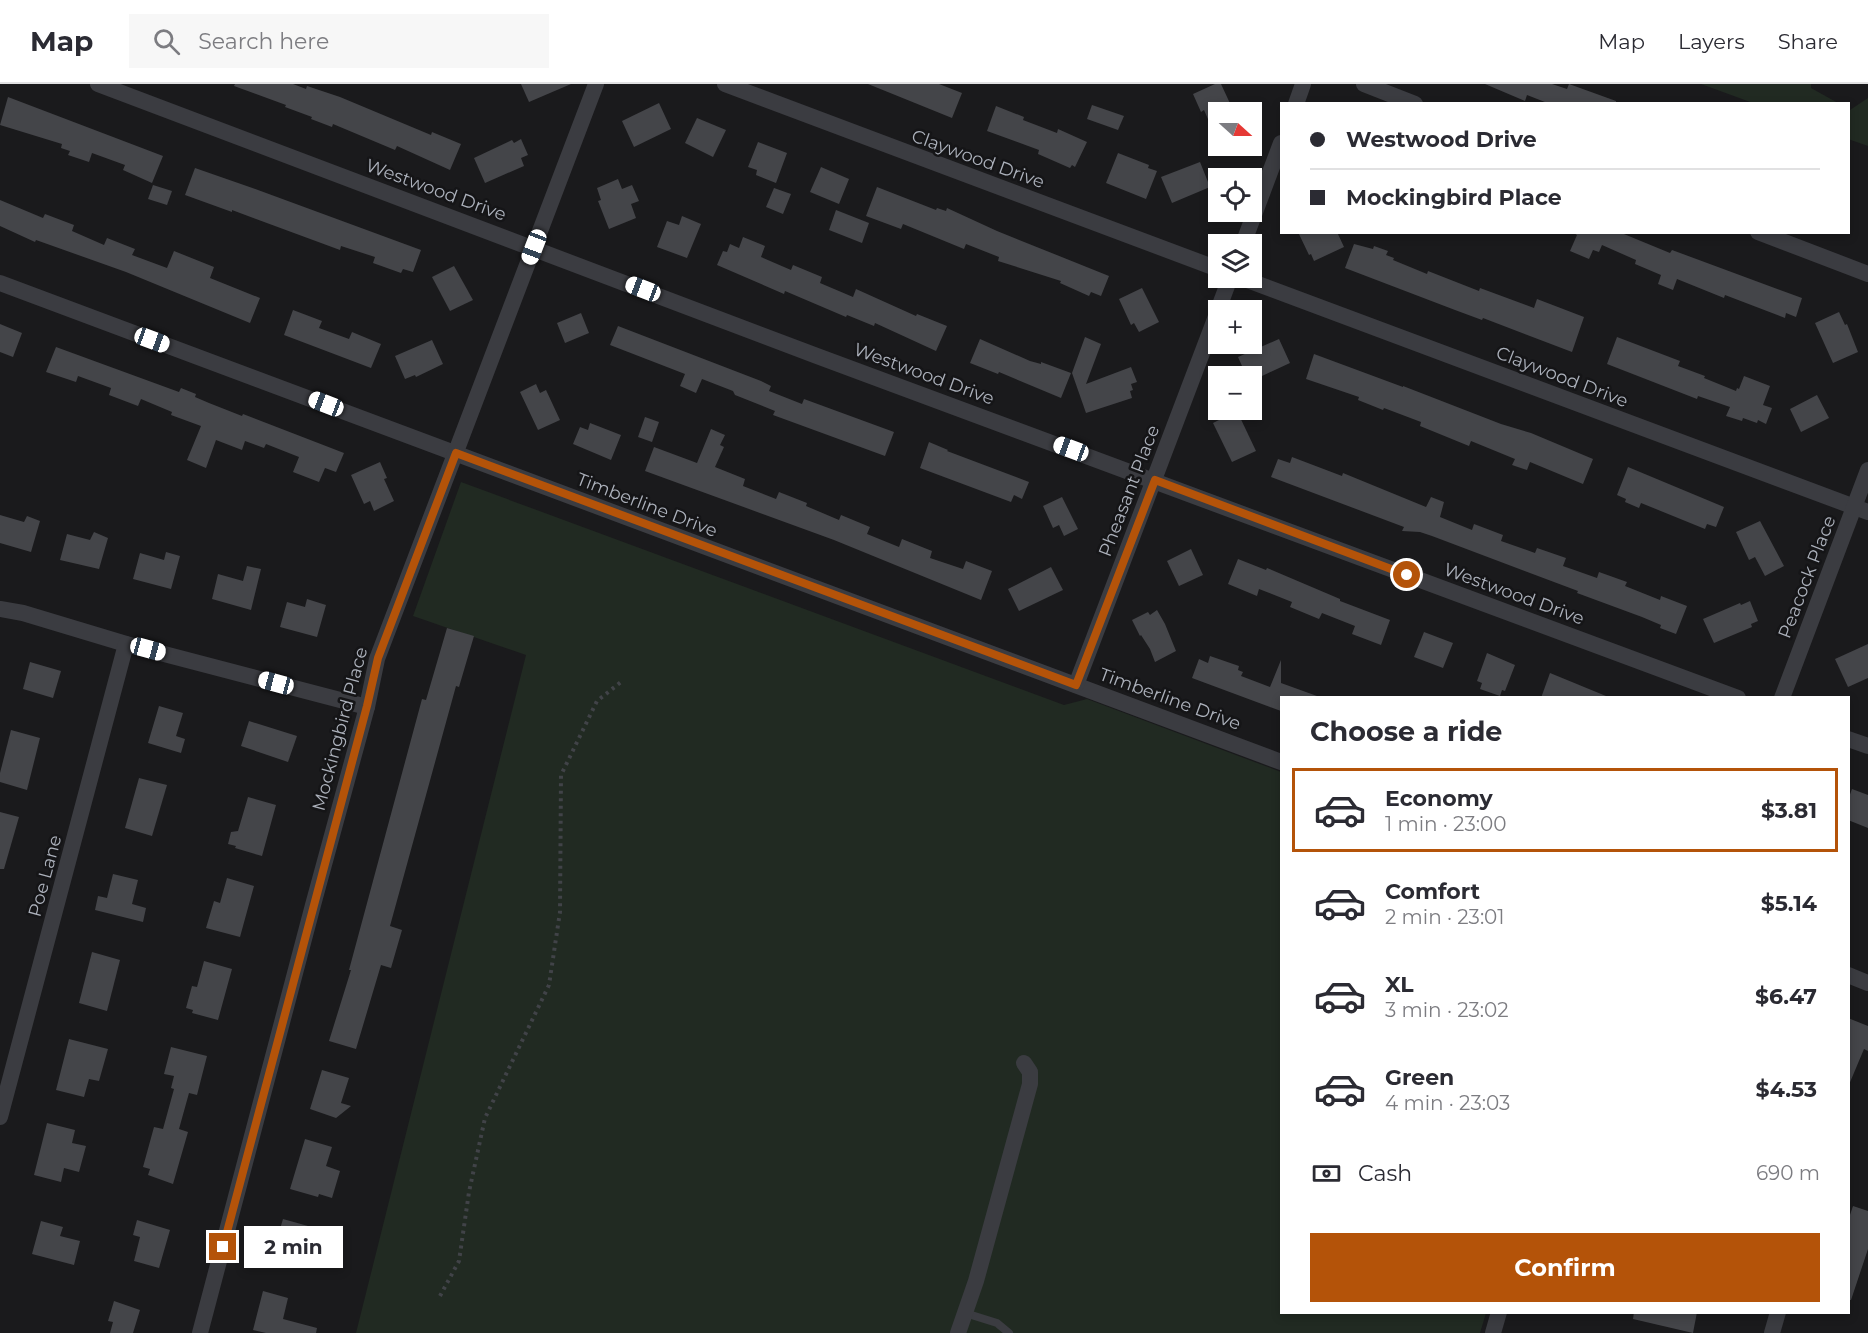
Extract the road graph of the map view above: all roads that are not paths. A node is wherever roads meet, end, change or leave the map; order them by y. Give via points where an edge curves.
1 (98, 84) edge
2 (596, 84) edge
3 (725, 84) edge
4 (1303, 84) edge
5 (1364, 84) edge
6 (1297, 102) edge
7 (1410, 102) edge
8 (1280, 146) edge
9 (1247, 234) edge
10 (1763, 234) edge
11 (534, 247) junction
12 (1208, 264) edge
13 (1868, 274) edge
14 (0, 283) edge
15 (1262, 285) edge
16 (1208, 338) edge
17 (456, 453) junction
18 (1868, 470) edge
19 (1155, 480) junction
20 (1861, 510) edge
21 (0, 609) edge
22 (126, 644) junction
23 (1076, 685) junction
24 (1733, 696) edge
25 (1783, 696) edge
26 (367, 706) junction
27 (1850, 740) edge
28 (1868, 746) edge
29 (1280, 762) edge
30 (1850, 976) edge
31 (1868, 983) edge
32 (1024, 1063) dead end
33 (0, 1117) edge
34 (965, 1313) junction
35 (1498, 1314) edge
36 (1777, 1314) edge
37 (200, 1333) edge
38 (958, 1333) edge
39 (1009, 1333) edge
40 (1493, 1333) edge
41 (1772, 1333) edge

1 - 11 street, Westwood Drive
2 - 11 street, Mockingbird Place
3 - 12 street, Claywood Drive
4 - 6 street
5 - 7 street
8 - 9 street
10 - 13 street
11 - 17 street, Mockingbird Place
11 - 19 street, Westwood Drive
14 - 17 street, Timberline Drive
15 - 20 street, Claywood Drive
16 - 19 street, Pheasant Place
17 - 23 street, Timberline Drive
17 - 26 street, Mockingbird Place via 378,658
18 - 20 street, Peacock Place
19 - 23 street, Pheasant Place
19 - 24 street, Westwood Drive
20 - 25 street, Peacock Place
21 - 22 street
22 - 26 street
22 - 33 street, Poe Lane
23 - 29 street, Timberline Drive
26 - 37 street, Mockingbird Place
27 - 28 street
30 - 31 street
32 - 34 street via 1030,1072 1030,1084
34 - 38 street
34 - 39 lane via 997,1323
35 - 40 street
36 - 41 street

